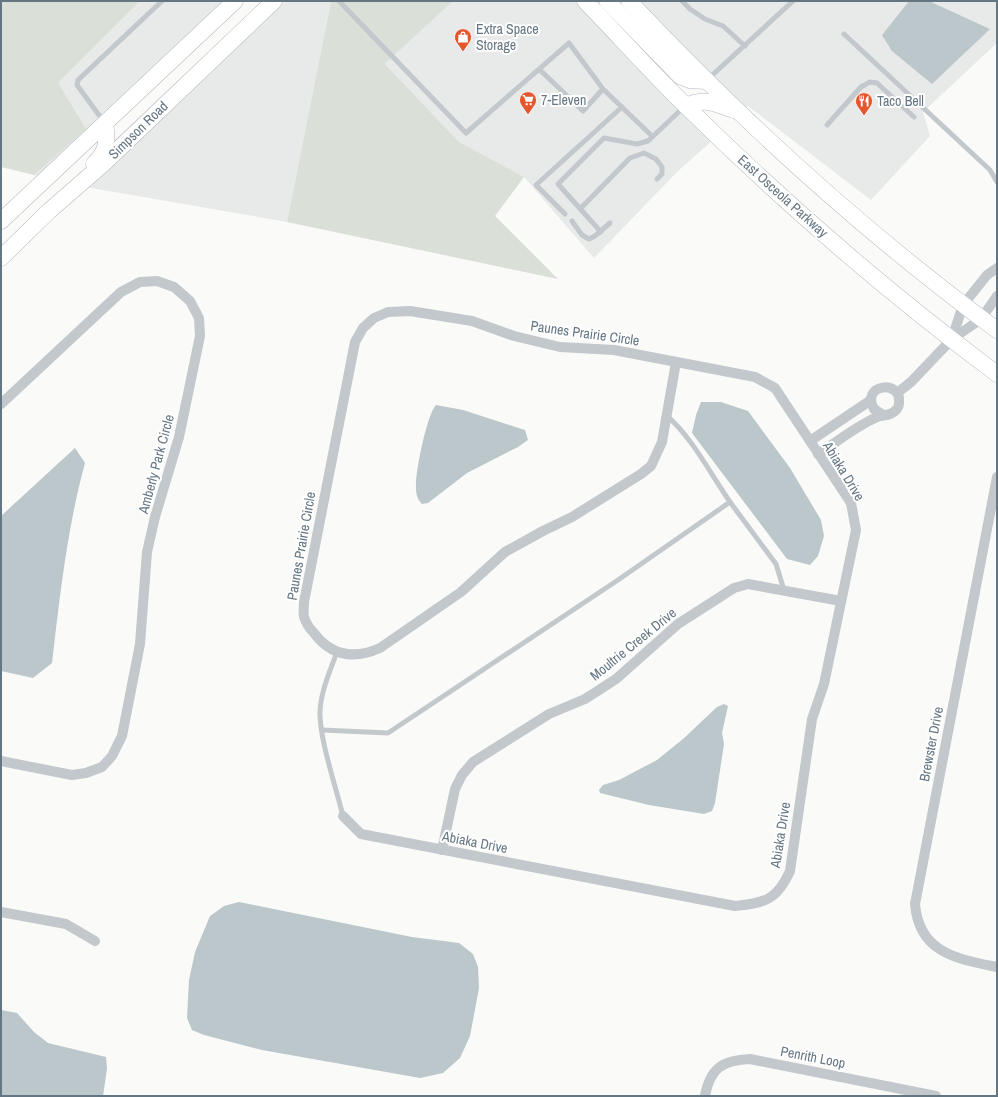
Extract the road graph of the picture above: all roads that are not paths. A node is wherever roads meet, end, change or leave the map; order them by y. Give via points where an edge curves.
1 (162, 1) edge
2 (236, 1) edge
3 (274, 1) edge
4 (339, 1) edge
5 (586, 1) edge
6 (607, 1) edge
7 (629, 1) edge
8 (682, 1) edge
9 (793, 1) edge
10 (844, 34) dead end
11 (745, 46) junction
12 (540, 70) junction
13 (706, 81) junction
14 (603, 89) junction
15 (686, 106) junction
16 (622, 107) junction
17 (738, 112) junction
18 (914, 117) dead end
19 (105, 124) junction
20 (827, 125) dead end
21 (652, 136) junction
22 (657, 179) dead end
23 (997, 182) edge
24 (580, 209) junction
25 (48, 211) junction
26 (565, 214) dead end
27 (572, 220) dead end
28 (1, 221) edge
29 (610, 223) dead end
30 (601, 232) junction
31 (1, 258) edge
32 (997, 268) edge
33 (997, 296) edge
34 (963, 305) junction
35 (982, 319) junction
36 (997, 330) edge
37 (952, 339) junction
38 (676, 362) junction
39 (997, 374) edge
40 (897, 393) junction
41 (871, 400) junction
42 (1, 404) edge
43 (883, 415) junction
44 (667, 416) junction
45 (810, 441) junction
46 (818, 454) junction
47 (996, 483) edge
48 (730, 502) junction
49 (784, 590) junction
50 (841, 601) junction
51 (336, 652) junction
52 (322, 730) junction
53 (1, 761) edge
54 (343, 816) joint
55 (442, 850) junction
56 (1, 912) edge
57 (95, 941) dead end
58 (997, 967) edge
59 (705, 1096) edge
60 (936, 1096) edge

1 - 19 lane via 78,80 78,85
2 - 19 main road, Simpson Road
3 - 25 main road, Simpson Road via 103,164
4 - 12 lane via 466,134
5 - 15 main road, East Osceola Parkway
6 - 13 main road via 680,76 690,80
7 - 13 main road
8 - 11 lane via 705,19 723,26
9 - 11 lane
10 - 23 lane via 990,170
11 - 13 lane
12 - 14 lane via 583,112
12 - 14 lane via 569,43
13 - 17 main road
14 - 16 lane
15 - 17 main road via 697,101 710,102
15 - 21 lane
15 - 37 main road, East Osceola Parkway via 799,213
16 - 21 lane
16 - 26 lane via 536,185
17 - 34 main road via 820,188 897,254
18 - 20 lane via 877,83 870,82 861,87
19 - 25 main road via 108,140 100,158 66,189
19 - 28 main road, Simpson Road
21 - 24 lane via 648,141 637,144 604,138 558,184
22 - 24 lane via 662,174 662,167 656,158 644,153 630,158
24 - 30 lane
25 - 31 main road, Simpson Road
27 - 30 lane via 582,235 589,239
29 - 30 lane
32 - 34 street via 987,275
33 - 35 street
34 - 35 main road
34 - 37 street
35 - 36 main road
35 - 37 street
37 - 39 main road, East Osceola Parkway
37 - 40 street via 919,375
38 - 44 street, Paunes Prairie Circle
38 - 45 street, Paunes Prairie Circle via 755,377 775,388
38 - 51 street, Paunes Prairie Circle via 614,350 560,347 514,336 472,321 410,311 388,312 374,318 363,328 355,342 304,602 304,618 310,629 319,640
40 - 41 street via 892,388 885,387 873,393
40 - 43 street via 897,408 888,415
41 - 43 street via 874,410
41 - 45 street
42 - 53 street, Amberly Park Circle via 121,292 140,282 157,281 174,287 190,301 199,318 200,336 179,437 147,552 140,644 122,736 112,756 102,767 86,773 72,775
43 - 46 street via 873,418
44 - 48 lane via 680,429
44 - 51 street, Paunes Prairie Circle via 658,454 651,466 641,474 572,517 505,552 461,592 380,648 366,654 349,655
45 - 46 street, Abiaka Drive
46 - 50 street, Abiaka Drive via 851,503 854,516 856,530
47 - 58 street, Brewster Drive via 915,904 916,915 932,944 962,960
48 - 49 lane via 776,564
48 - 52 lane via 388,733
49 - 50 street, Moultrie Creek Drive
49 - 55 street, Moultrie Creek Drive via 748,584 734,588 678,624 616,679 585,699 549,714 473,762 455,789
50 - 55 street, Abiaka Drive via 824,684 812,719 790,871 783,887 771,898 756,904 735,906
51 - 52 lane via 321,704
52 - 54 lane
54 - 55 street, Abiaka Drive via 361,834
56 - 57 street via 66,924
59 - 60 street, Penrith Loop via 709,1080 721,1065 735,1059 750,1059

